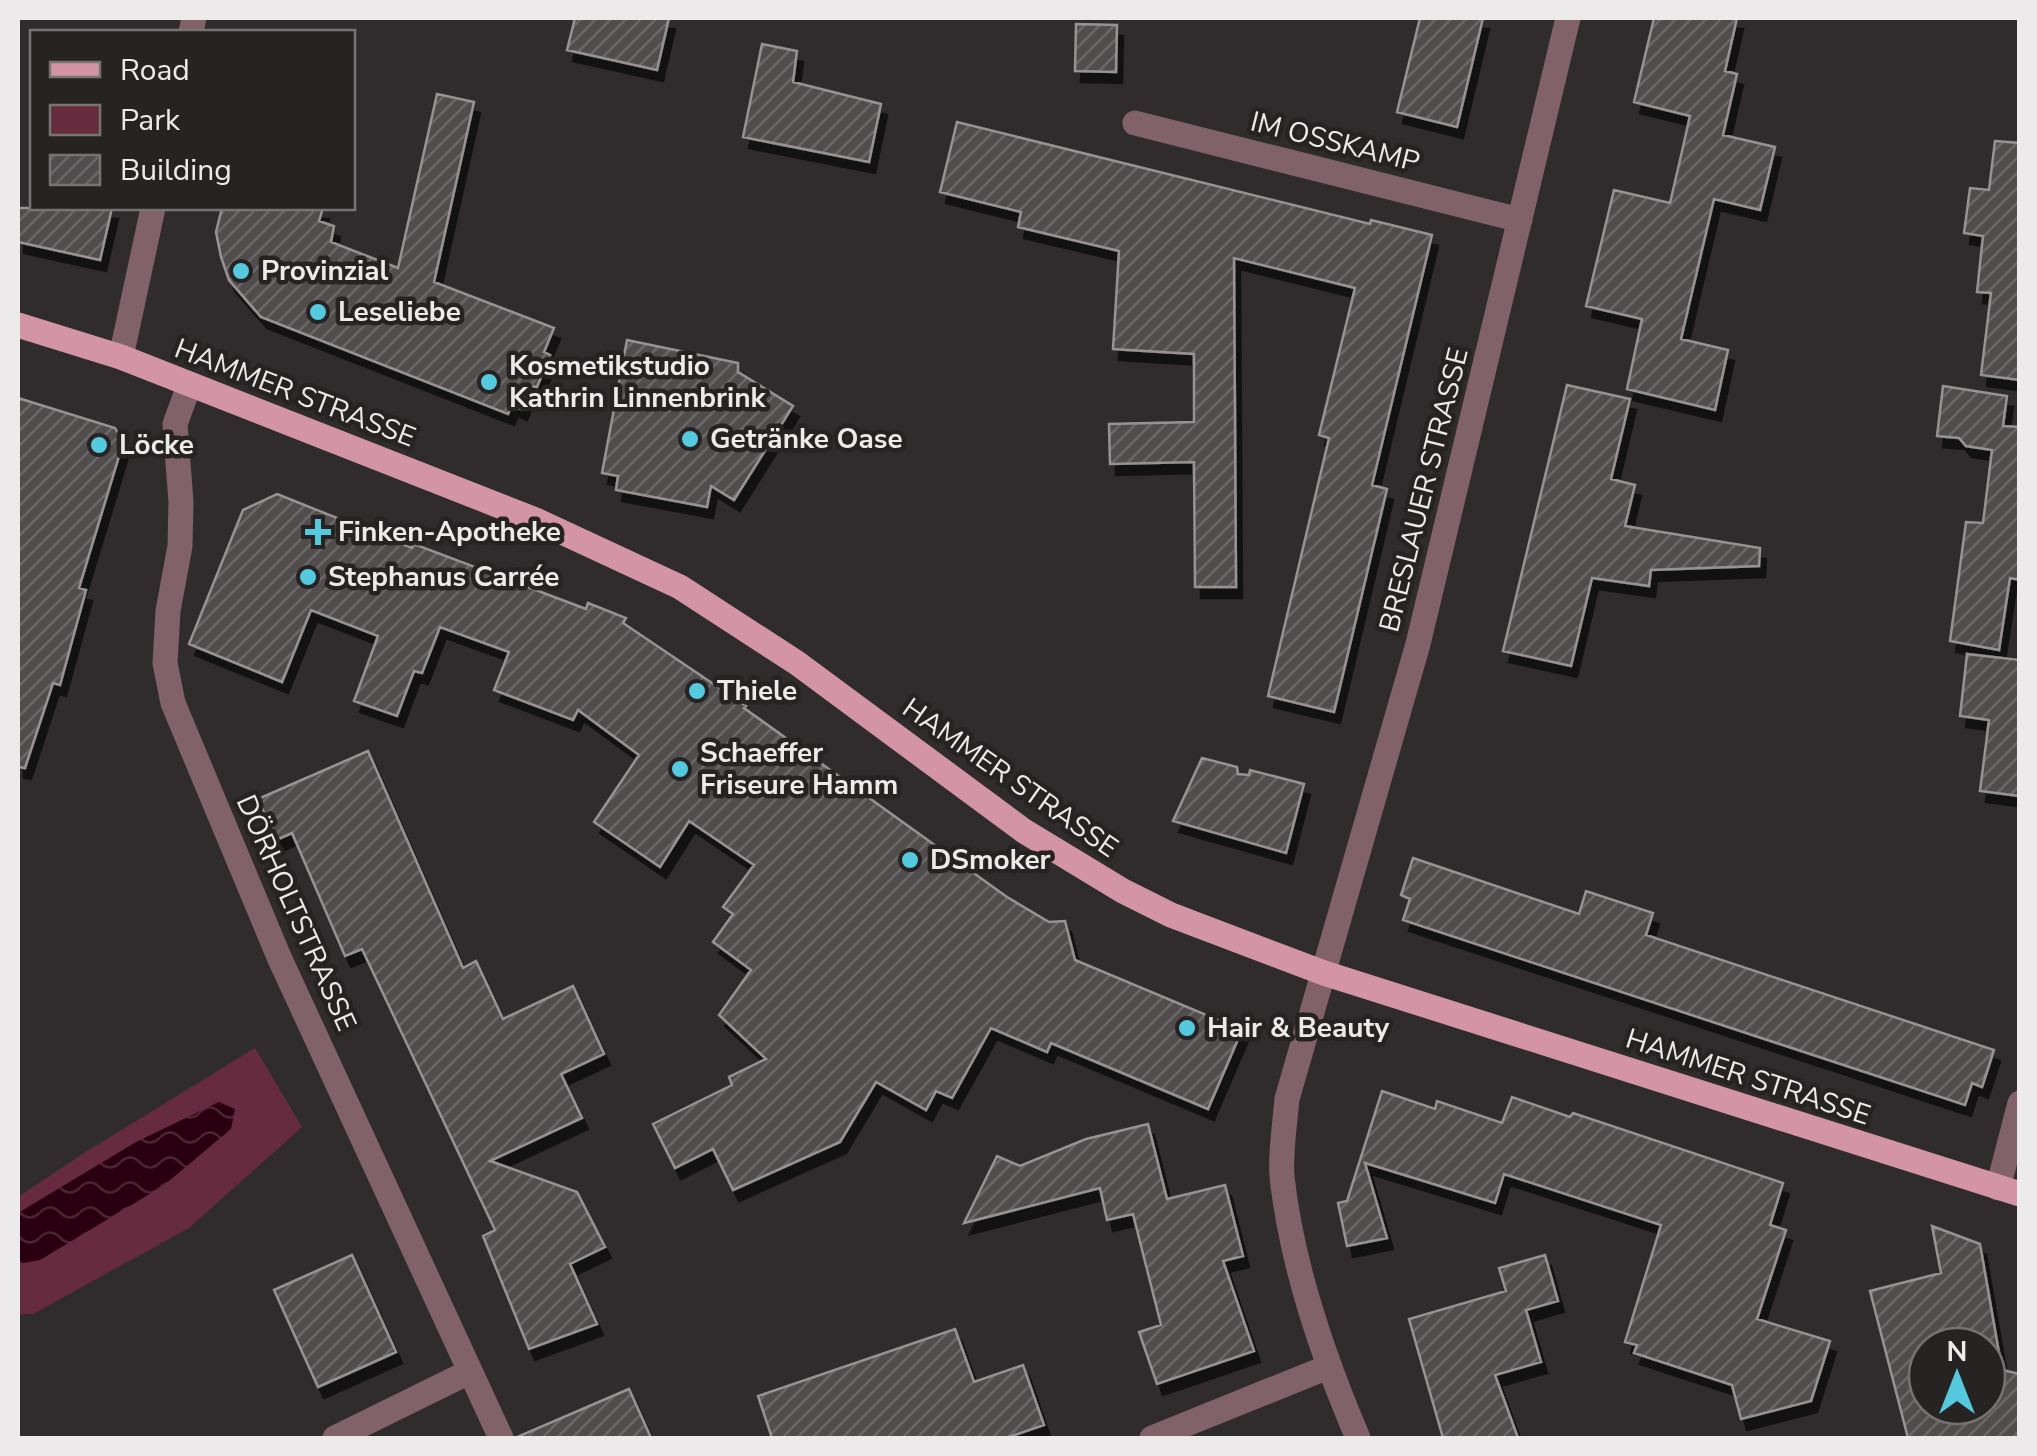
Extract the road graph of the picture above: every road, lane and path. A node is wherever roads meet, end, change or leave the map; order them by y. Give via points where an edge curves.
1 (1568, 18) edge
2 (1135, 123) dead end
3 (154, 210) edge
4 (1520, 220) junction
5 (18, 326) edge
6 (122, 357) junction
7 (189, 386) junction
8 (1324, 973) junction
9 (2020, 1104) edge
10 (2008, 1191) edge
11 (1328, 1368) junction
12 (469, 1372) junction
13 (335, 1438) edge
14 (501, 1438) edge
15 (1152, 1438) edge
16 (1358, 1438) edge

1 - 4 street, BRESLAUER STRASSE
2 - 4 street, IM OSSKAMP
3 - 6 street
4 - 8 street, BRESLAUER STRASSE via 1418,644
5 - 6 main road, HAMMER STRASSE
6 - 7 main road, HAMMER STRASSE
7 - 8 main road, HAMMER STRASSE via 538,521 680,587 797,663 1024,831 1123,892
7 - 12 street, DÖRHOLTSTRASSE via 175,424 180,546 165,663 173,702 279,957
8 - 10 main road, HAMMER STRASSE
8 - 11 street, BRESLAUER STRASSE via 1286,1099 1282,1173
9 - 10 street
11 - 15 street
11 - 16 street, BRESLAUER STRASSE
12 - 13 street
12 - 14 street, DÖRHOLTSTRASSE

